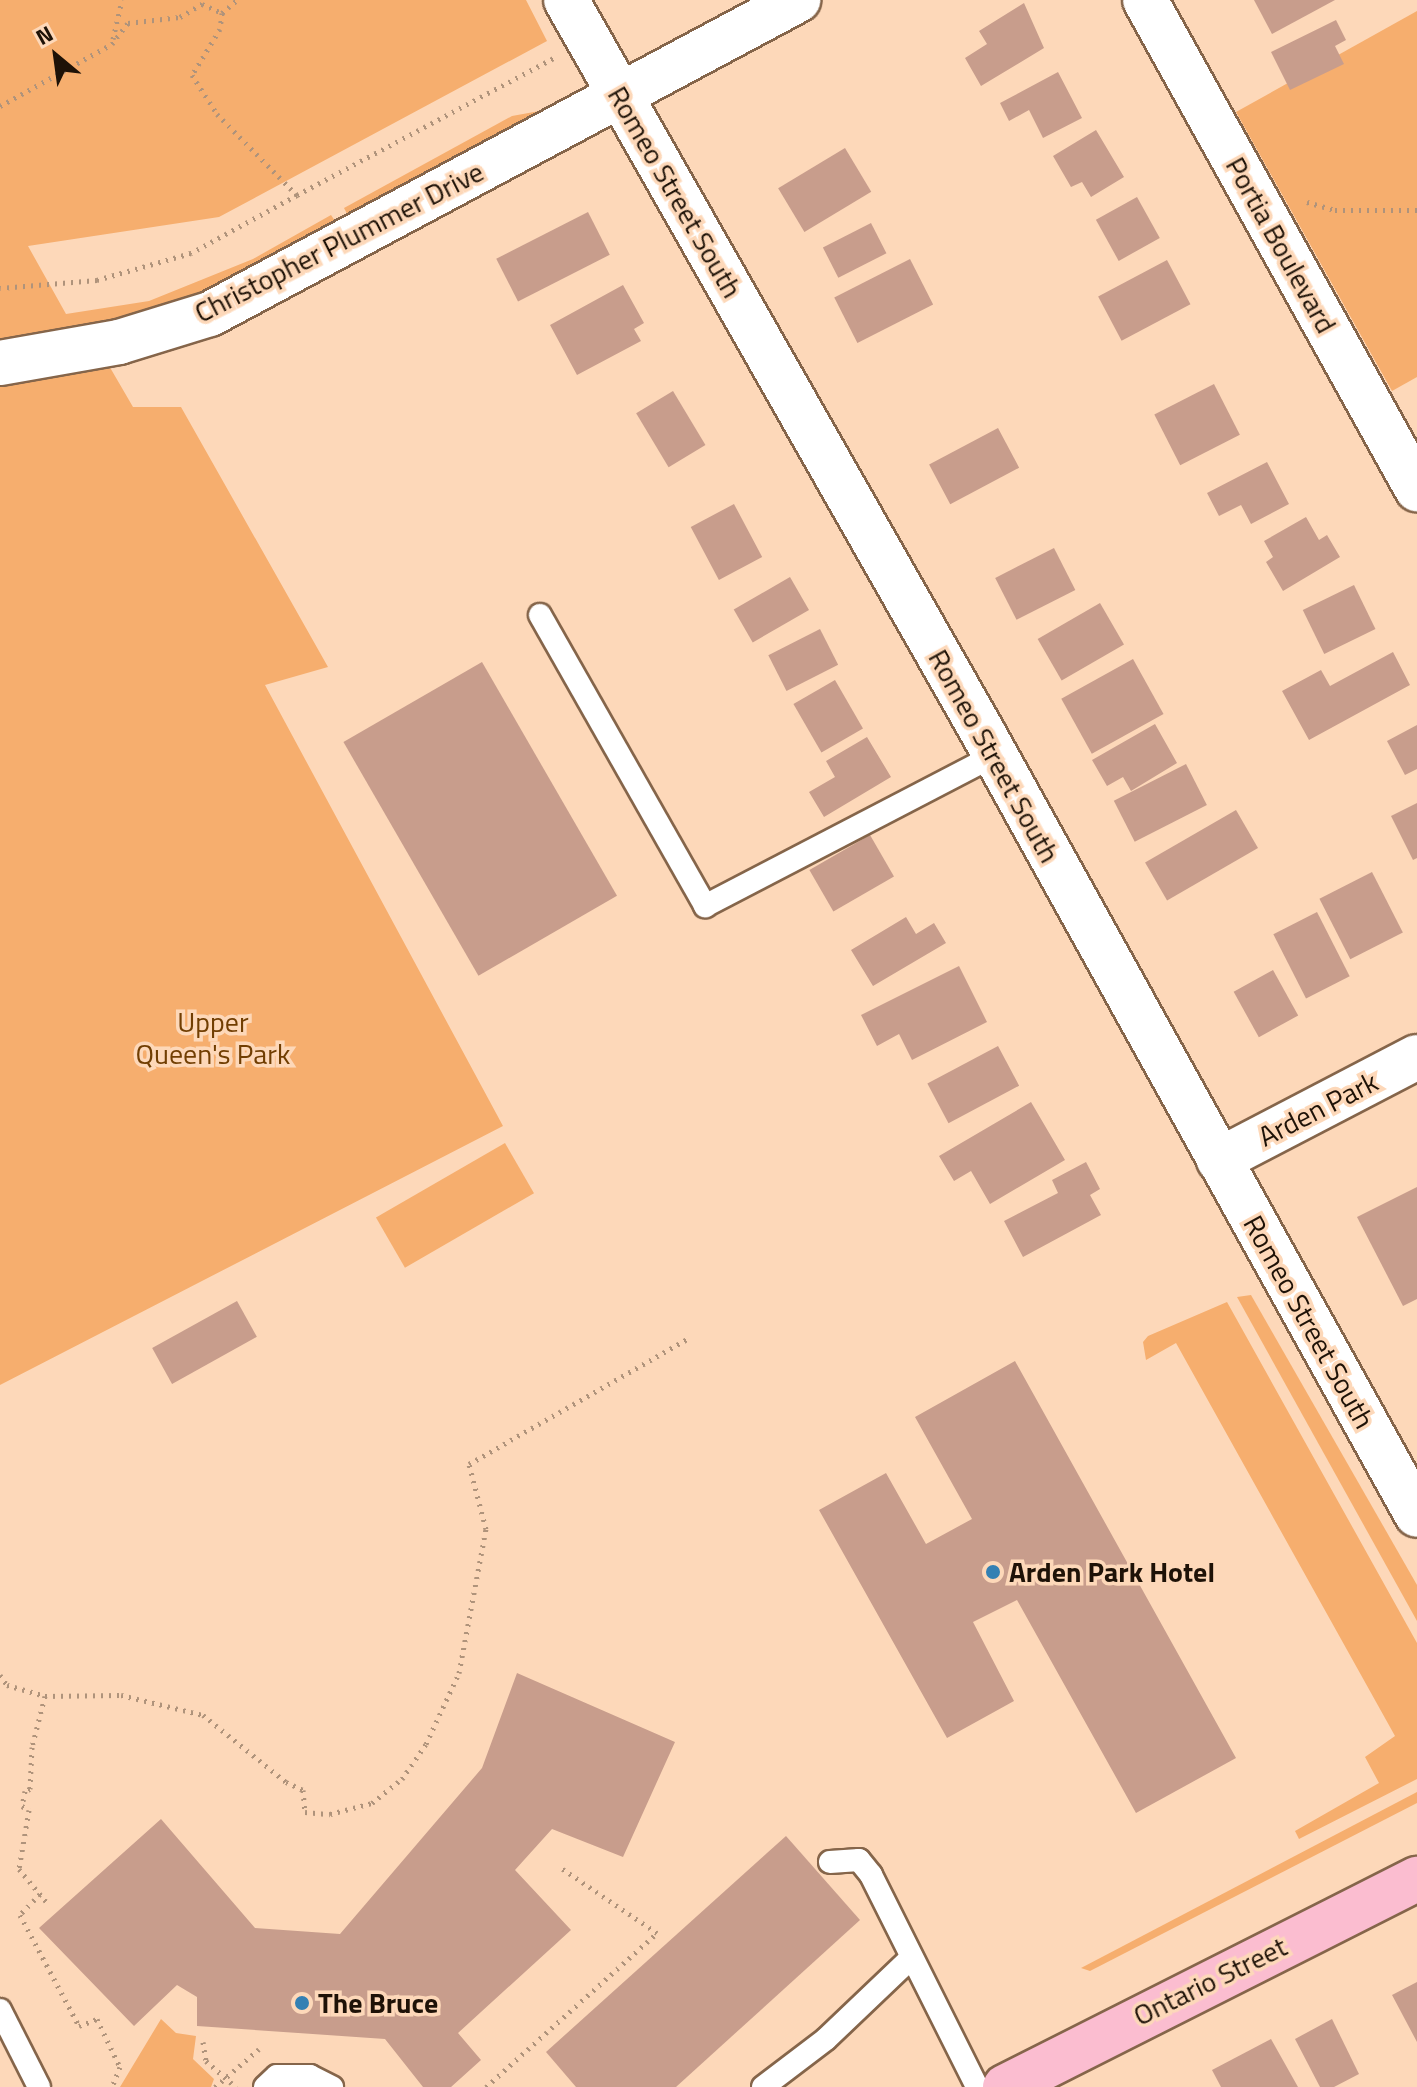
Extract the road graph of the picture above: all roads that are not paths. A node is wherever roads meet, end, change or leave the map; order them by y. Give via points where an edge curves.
1 (566, 0) edge
2 (798, 0) edge
3 (1145, 0) edge
4 (619, 95) junction
5 (0, 363) edge
6 (1417, 489) edge
7 (540, 615) dead end
8 (995, 755) junction
9 (1417, 1057) edge
10 (1219, 1160) junction
11 (1417, 1515) edge
12 (830, 1862) dead end
13 (1417, 1879) edge
14 (911, 1958) junction
15 (0, 2010) edge
16 (39, 2087) edge
17 (265, 2087) edge
18 (332, 2087) edge
19 (763, 2087) edge
20 (977, 2087) edge
21 (1005, 2087) edge

1 - 4 main road, Romeo Street South
2 - 4 main road, Christopher Plummer Drive
3 - 6 main road, Portia Boulevard
4 - 5 main road, Christopher Plummer Drive via 210,314 119,342
4 - 8 main road, Romeo Street South
7 - 8 lane via 705,906
8 - 10 main road, Romeo Street South
9 - 10 main road, Arden Park
10 - 11 main road, Romeo Street South
12 - 14 lane via 859,1860
13 - 21 main road, Ontario Street
14 - 19 lane via 826,2039
14 - 20 lane
15 - 16 lane
17 - 18 lane via 277,2076 310,2076

